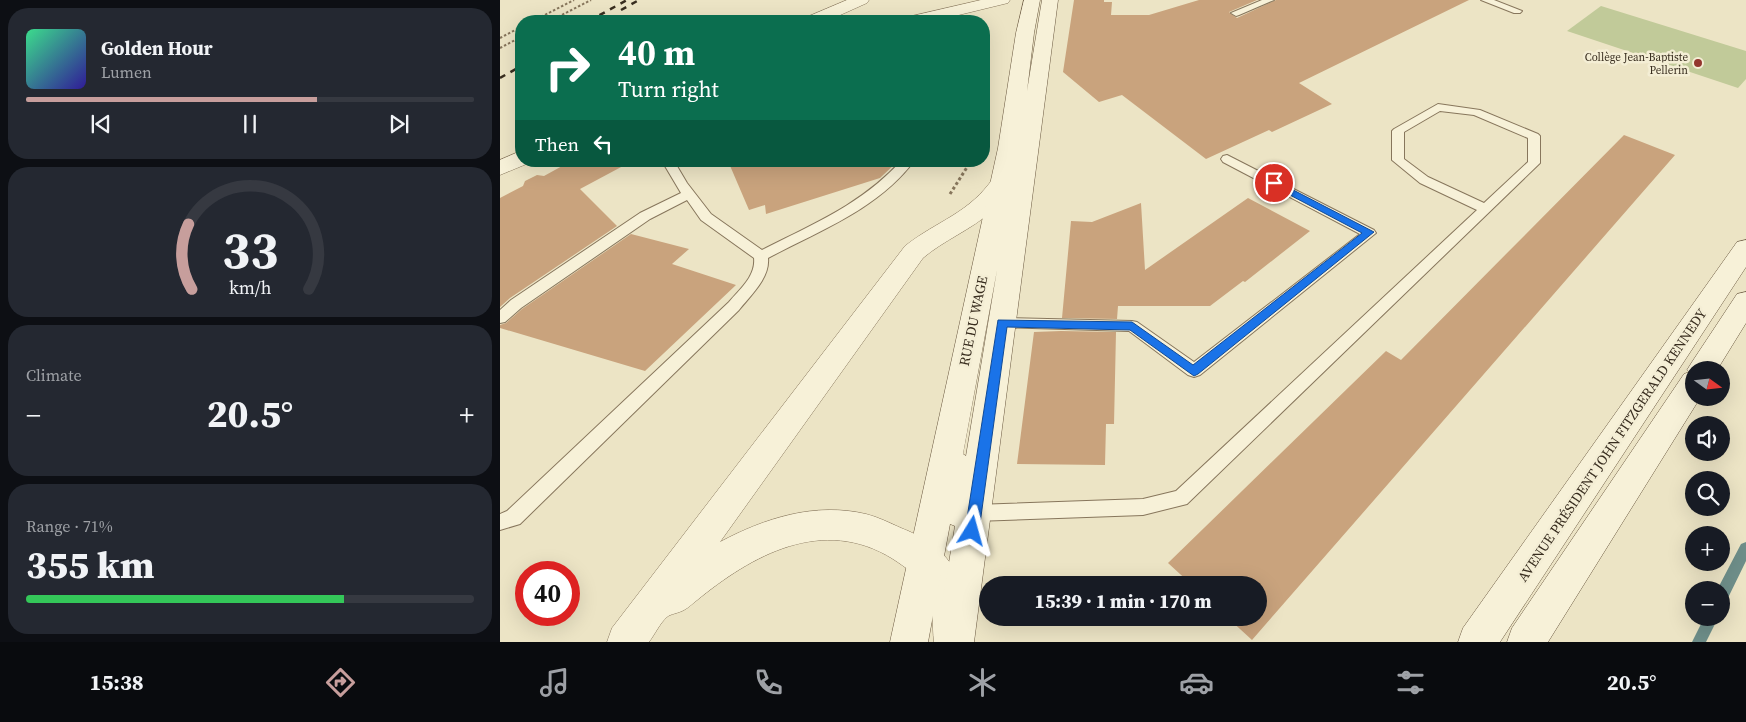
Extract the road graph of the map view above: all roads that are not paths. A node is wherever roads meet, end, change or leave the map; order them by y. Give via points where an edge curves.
1 (861, 0) edge
2 (1002, 0) edge
3 (1032, 0) edge
4 (1050, 0) edge
5 (1270, 0) edge
6 (1484, 0) edge
7 (1516, 11) dead end
8 (1236, 13) dead end
9 (827, 15) edge
10 (939, 15) edge
11 (1227, 159) dead end
12 (515, 161) edge
13 (672, 167) edge
14 (903, 167) edge
15 (500, 168) edge
16 (1002, 182) junction
17 (689, 194) junction
18 (1486, 209) junction
19 (1746, 248) edge
20 (761, 256) junction
21 (1746, 301) edge
22 (977, 303) junction
23 (500, 318) edge
24 (1002, 323) junction
25 (1708, 361) edge
26 (1685, 396) edge
27 (974, 513) junction
28 (500, 522) edge
29 (925, 560) junction
30 (631, 636) edge
31 (909, 642) edge
32 (954, 642) edge
33 (1478, 642) edge
34 (1526, 642) edge

1 - 9 street
2 - 10 street
3 - 16 street, RUE DU WAGE
4 - 24 street, RUE DU WAGE
5 - 8 lane
6 - 7 lane
11 - 24 lane via 1369,232 1194,371 1132,326
12 - 15 street
13 - 17 lane
14 - 20 lane via 858,206
16 - 22 street, RUE DU WAGE
16 - 30 street via 982,208 935,235 914,252
17 - 20 lane via 706,217
17 - 23 lane via 645,216
18 - 18 lane via 1534,163 1534,136 1476,112 1438,107 1398,131 1398,160 1424,180
18 - 27 lane via 1181,498 1143,507
19 - 33 street, AVENUE PRÉSIDENT JOHN FITZGERALD KENNEDY
20 - 28 lane via 762,268 734,306 513,518
21 - 25 street
22 - 27 street via 982,338 955,511
22 - 29 street, RUE DU WAGE
24 - 27 street, RUE DU WAGE
26 - 34 street
27 - 32 street, RUE DU WAGE
29 - 30 street via 892,540 850,526 806,525 782,531 758,540 713,565 662,604
29 - 31 street, RUE DU WAGE
29 - 32 street via 938,572 944,585

